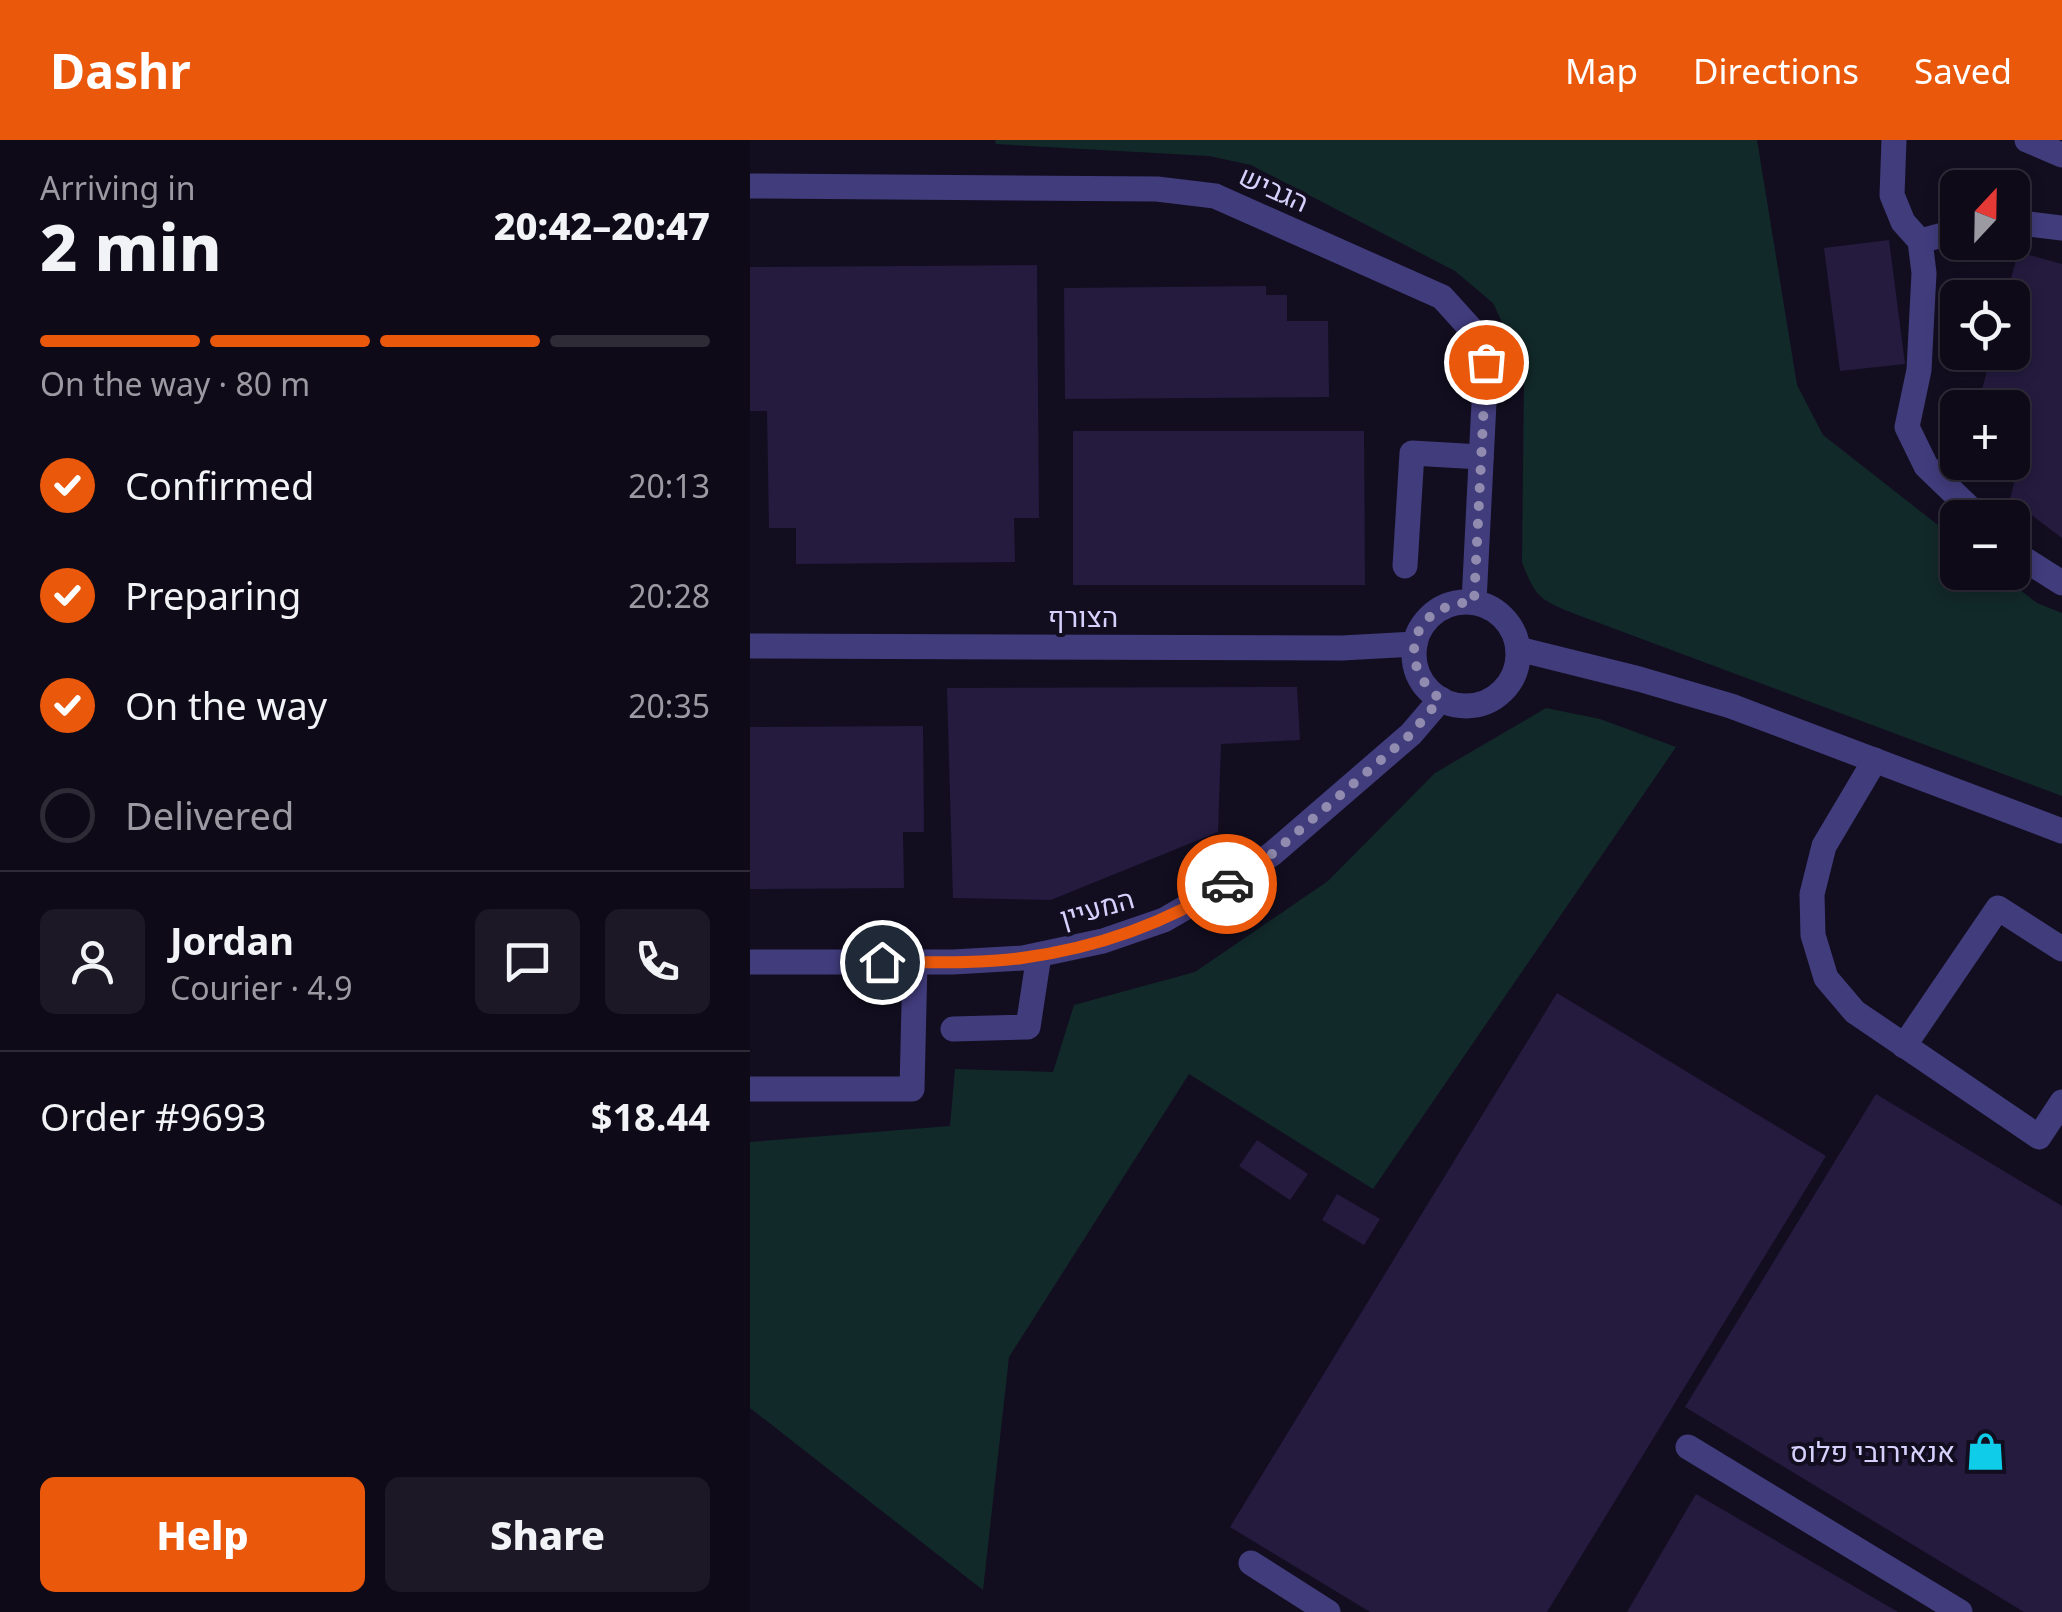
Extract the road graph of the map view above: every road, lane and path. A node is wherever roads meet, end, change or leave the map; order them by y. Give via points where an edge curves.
1 (1894, 140) edge
2 (2026, 140) edge
3 (2062, 155) edge
4 (750, 186) edge
5 (2030, 224) edge
6 (2062, 228) edge
7 (1940, 236) edge
8 (1920, 241) junction
9 (1481, 458) junction
10 (1961, 500) edge
11 (2030, 563) edge
12 (1405, 566) dead end
13 (2062, 583) edge
14 (1474, 602) junction
15 (1415, 644) junction
16 (750, 646) edge
17 (1518, 650) junction
18 (1440, 699) junction
19 (1875, 760) junction
20 (2062, 831) edge
21 (2062, 949) edge
22 (1039, 954) junction
23 (750, 962) edge
24 (914, 962) junction
25 (953, 1029) dead end
26 (1904, 1046) junction
27 (750, 1090) edge
28 (2062, 1102) edge
29 (1688, 1446) dead end
30 (1251, 1563) dead end
31 (1328, 1612) edge
32 (1960, 1612) edge

1 - 8 street via 1892,195
2 - 3 street
4 - 9 street, הגביש via 1158,189 1215,196 1442,298 1471,329 1486,362
5 - 6 street
7 - 8 street
8 - 10 street via 1920,370 1907,427 1926,466
9 - 12 street via 1412,453
9 - 14 street, הגביש
11 - 13 street
14 - 15 street via 1430,616
14 - 17 street via 1504,618
15 - 16 street, הצורף
15 - 18 street via 1419,675
17 - 18 street via 1511,680 1487,702
17 - 19 street via 1730,706
18 - 22 street, המעיין via 1411,734 1286,842 1216,890 1164,920
19 - 20 street
19 - 26 street via 1824,846 1812,894 1812,935 1826,978 1855,1012
21 - 26 street via 1998,908
22 - 24 street, המעיין
22 - 25 street via 1028,1027
23 - 24 street, המעיין
24 - 27 street via 912,1088
26 - 28 street via 2038,1137
29 - 32 street
30 - 31 street

